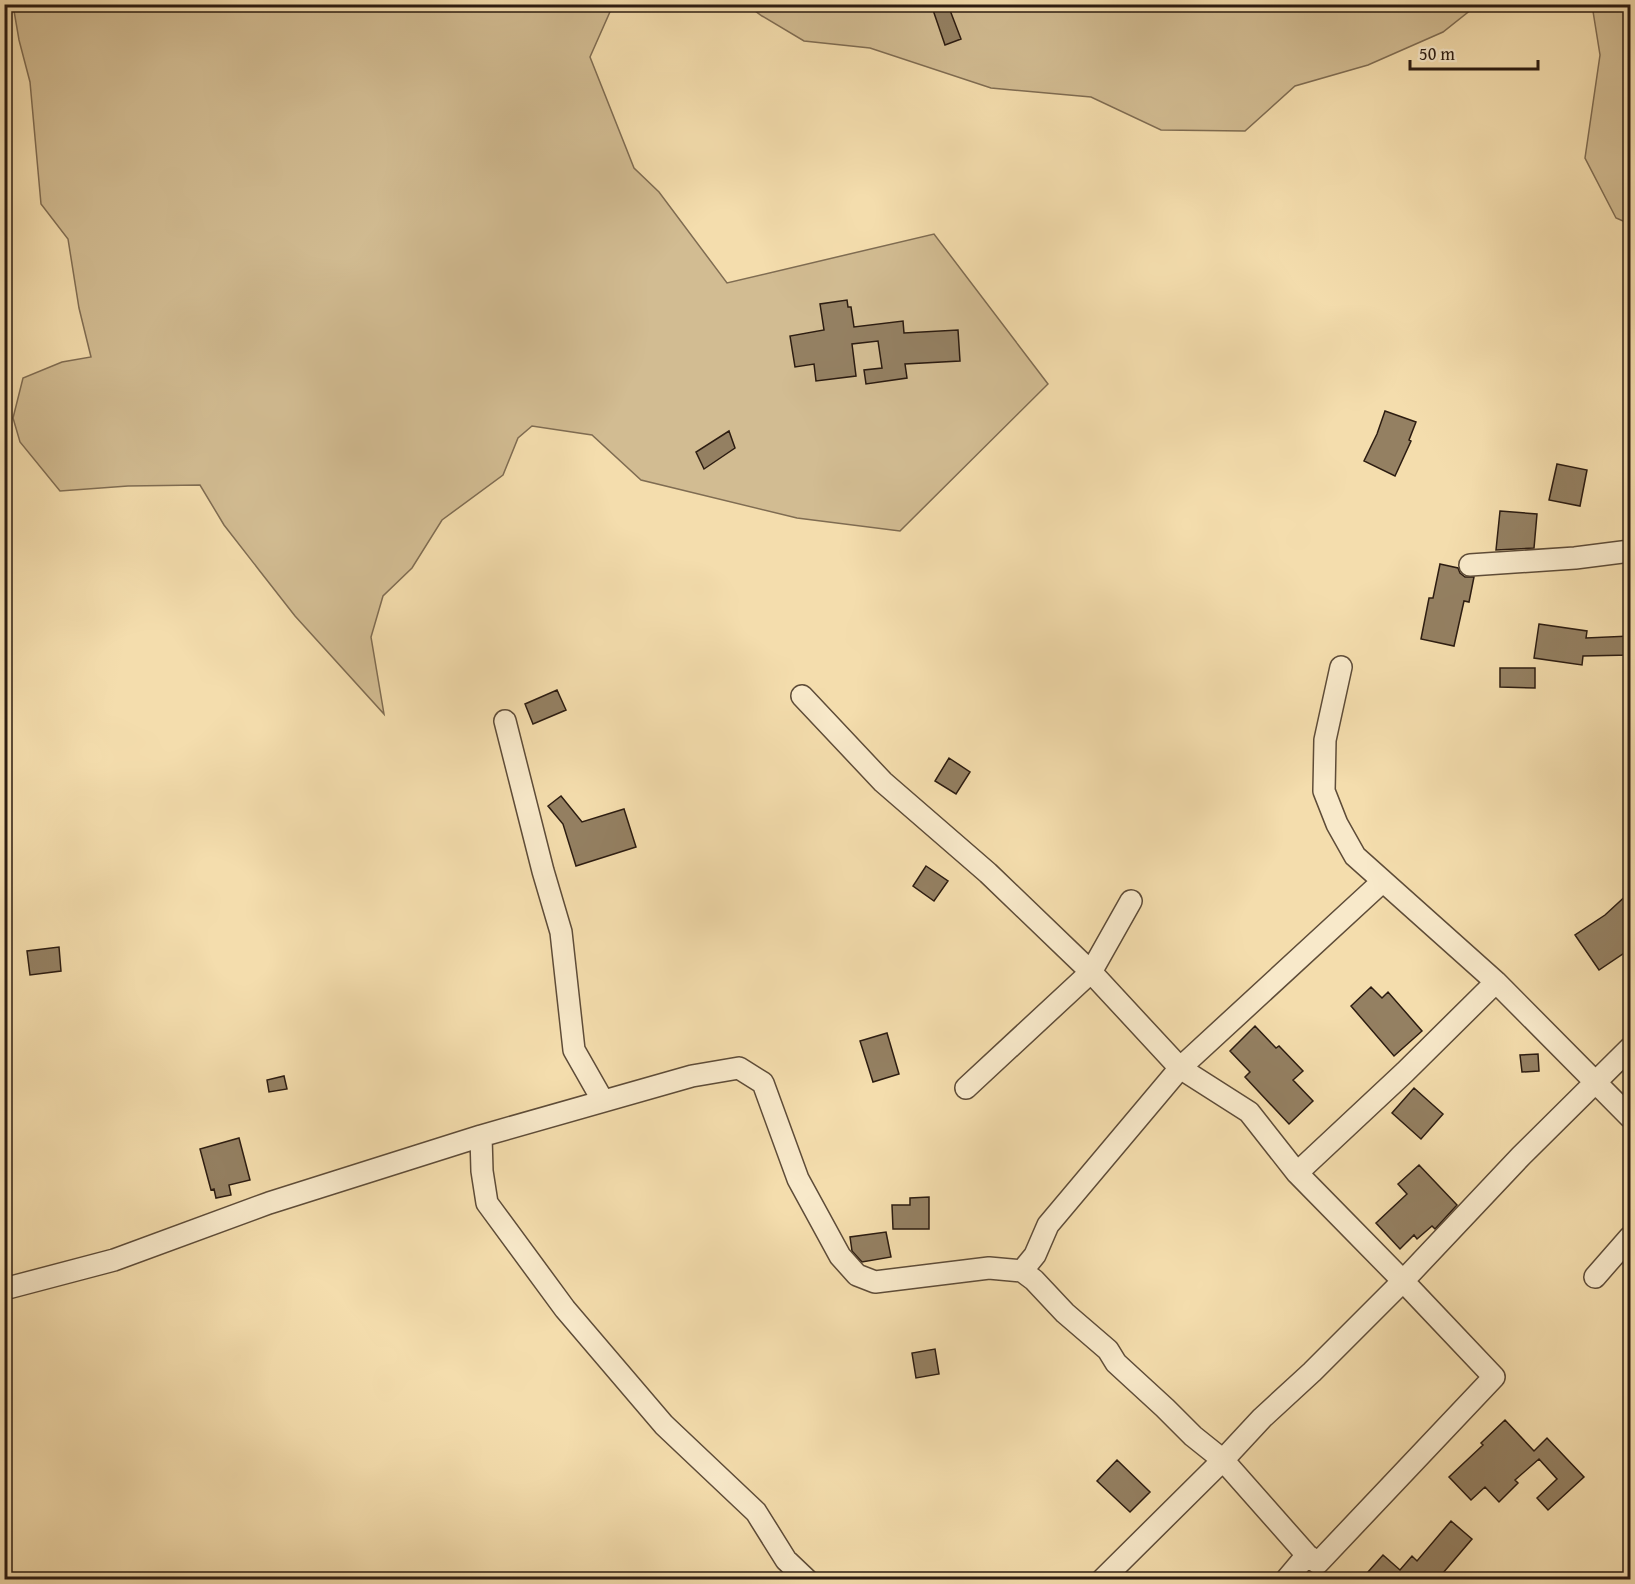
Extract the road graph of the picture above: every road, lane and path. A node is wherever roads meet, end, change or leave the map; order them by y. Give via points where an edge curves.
1 (1630, 551) edge
2 (1470, 565) dead end
3 (1341, 667) dead end
4 (802, 696) dead end
5 (505, 721) dead end
6 (1383, 881) junction
7 (1131, 901) dead end
8 (1091, 972) junction
9 (1496, 982) junction
10 (1630, 1048) edge
11 (1180, 1068) junction
12 (1596, 1083) junction
13 (966, 1088) dead end
14 (603, 1101) junction
15 (1630, 1117) edge
16 (481, 1136) junction
17 (1297, 1173) junction
18 (1630, 1238) edge
19 (1022, 1271) junction
20 (1595, 1277) dead end
21 (1403, 1281) junction
22 (4, 1289) edge
23 (1223, 1460) junction
24 (1308, 1555) junction
25 (807, 1580) edge
26 (1102, 1580) edge
27 (1286, 1580) edge

1 - 2 street
3 - 6 street via 1325,740 1324,791 1355,856
4 - 8 street via 884,782 988,873
5 - 14 street via 561,932 574,1050
6 - 9 street
6 - 11 street
7 - 8 street
8 - 11 street
8 - 13 street
9 - 12 street
9 - 17 street
10 - 12 street
11 - 17 street via 1249,1113
11 - 19 street via 1048,1225 1035,1256
12 - 15 street
12 - 21 street
14 - 16 street
14 - 19 street via 692,1076 739,1068 763,1083 798,1179 840,1256 857,1275 875,1282 989,1268
16 - 22 street via 269,1203 114,1260
16 - 25 street via 487,1203 565,1310 664,1425 756,1512 786,1560
17 - 21 street
18 - 20 street
19 - 23 street via 1193,1436
21 - 23 street
21 - 24 street via 1494,1377 1318,1563
23 - 24 street
23 - 26 street
24 - 27 street

